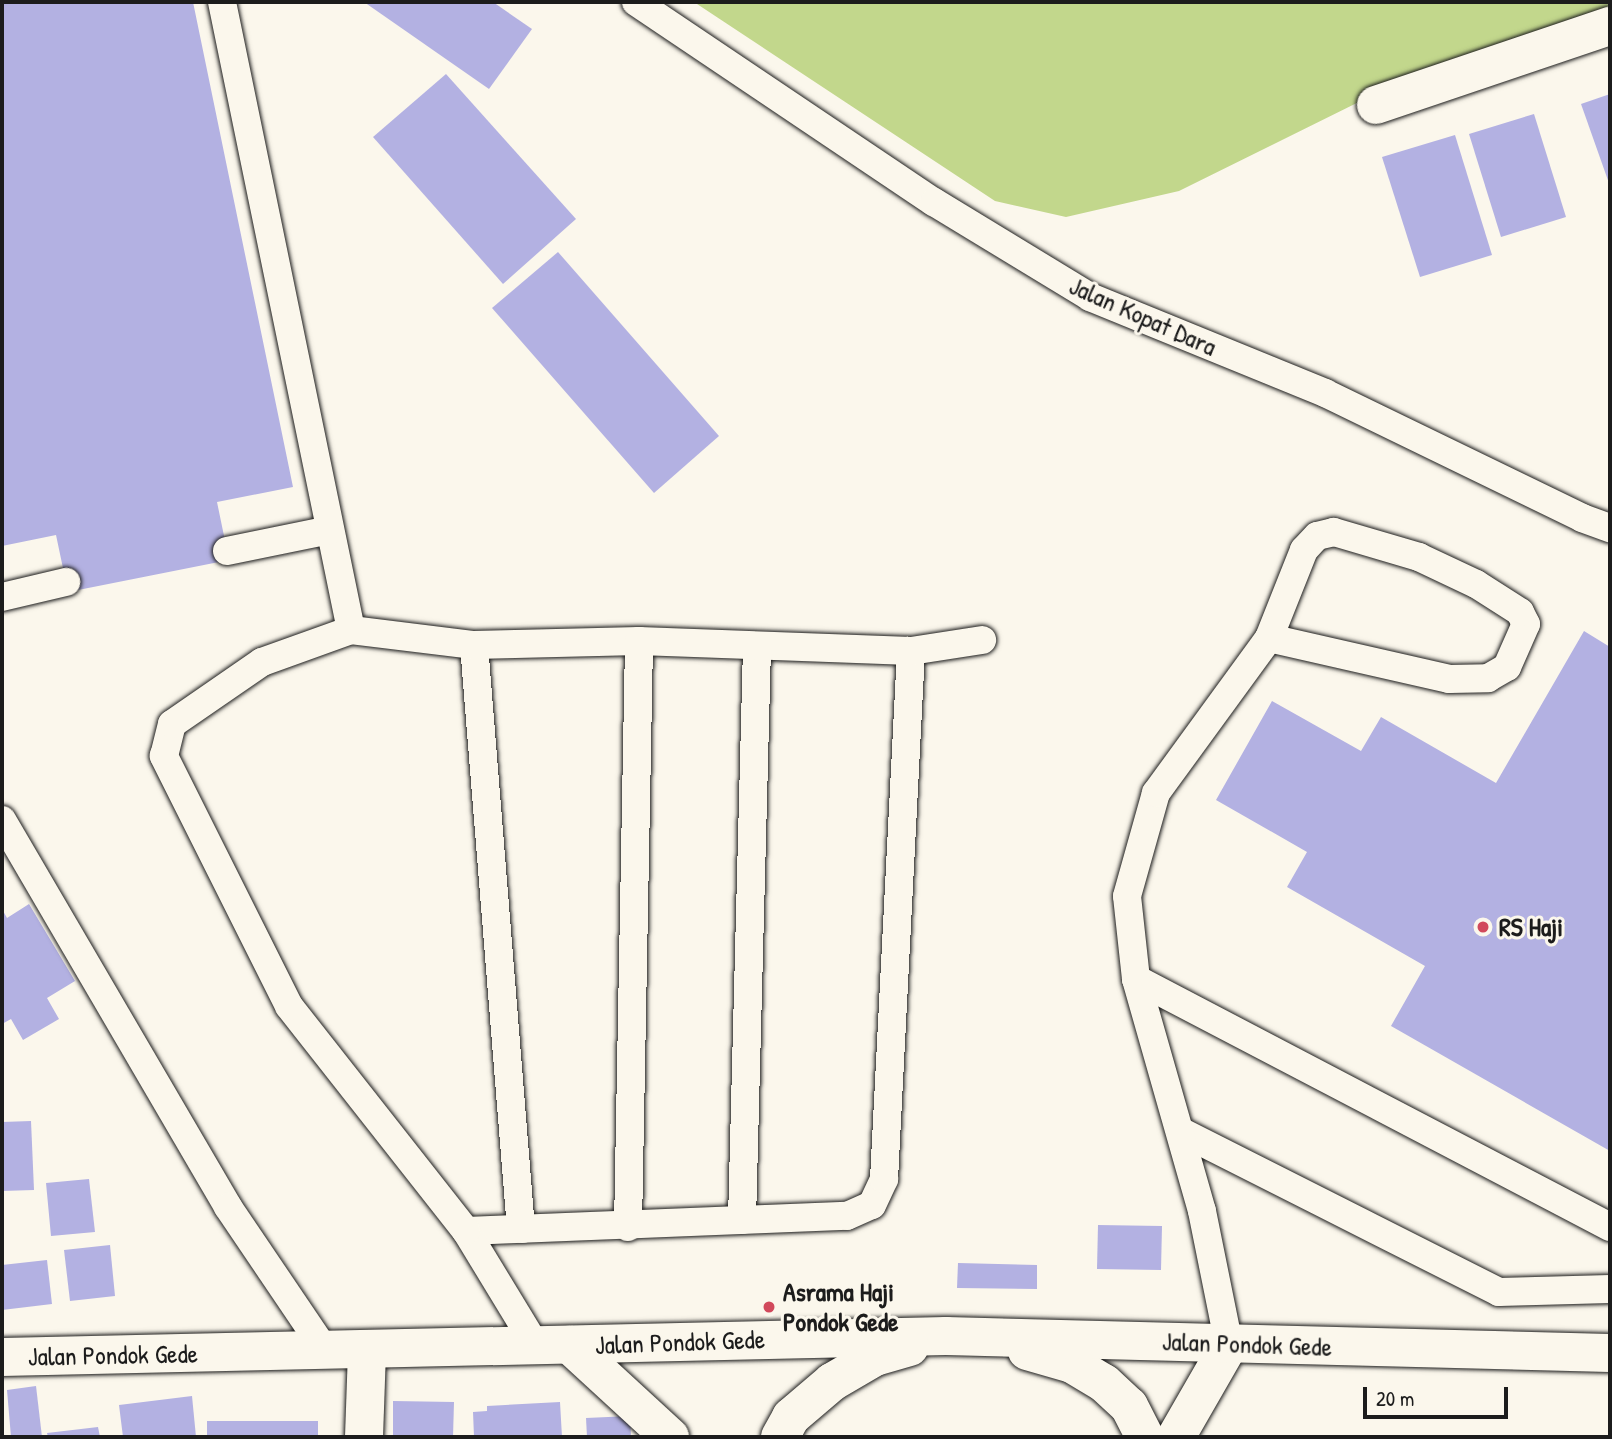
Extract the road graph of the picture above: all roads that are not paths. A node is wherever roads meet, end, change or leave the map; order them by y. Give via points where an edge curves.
1 (222, 2) edge
2 (636, 2) edge
3 (1610, 26) edge
4 (1376, 105) dead end
5 (1610, 528) edge
6 (331, 530) junction
7 (227, 551) dead end
8 (66, 582) dead end
9 (2, 597) edge
10 (351, 630) junction
11 (1269, 638) junction
12 (982, 640) dead end
13 (639, 641) junction
14 (474, 645) junction
15 (757, 648) junction
16 (911, 651) junction
17 (2, 820) edge
18 (1136, 979) junction
19 (1182, 1132) junction
20 (742, 1220) junction
21 (628, 1227) junction
22 (1610, 1227) edge
23 (521, 1229) junction
24 (467, 1231) junction
25 (1610, 1289) edge
26 (958, 1337) junction
27 (1229, 1345) junction
28 (553, 1346) junction
29 (325, 1350) junction
30 (367, 1350) junction
31 (1610, 1353) edge
32 (2, 1357) edge
33 (364, 1437) edge
34 (670, 1437) edge
35 (780, 1437) edge
36 (1145, 1437) edge
37 (1176, 1437) edge

1 - 6 lane
2 - 5 lane, Jalan Kopat Dara via 934,202 1090,297 1325,393
3 - 4 main road
6 - 7 lane
6 - 10 lane
8 - 9 lane
10 - 14 lane
10 - 24 lane via 262,662 172,724 164,756 289,1006
11 - 11 lane via 1304,550 1317,536 1334,532 1419,557 1476,584 1520,612 1526,624 1507,667 1488,678 1449,679
11 - 18 lane via 1156,793 1128,896
12 - 16 lane
13 - 14 lane
13 - 15 lane
13 - 21 lane
14 - 23 lane
15 - 16 lane
15 - 20 lane
16 - 20 lane via 884,1178 872,1205 860,1212
17 - 29 lane via 228,1207
18 - 19 lane
18 - 22 lane
19 - 25 lane via 1499,1292
19 - 27 lane
20 - 21 lane
21 - 23 lane
23 - 24 lane
24 - 28 lane
26 - 27 main road, Jalan Pondok Gede
26 - 28 main road, Jalan Pondok Gede
26 - 35 main road via 875,1357 832,1382 791,1417
26 - 36 main road via 1072,1364 1104,1383 1129,1406
27 - 31 main road, Jalan Pondok Gede
27 - 37 main road
28 - 30 main road, Jalan Pondok Gede
28 - 34 main road
29 - 30 main road, Jalan Pondok Gede
29 - 32 main road, Jalan Pondok Gede
30 - 33 main road

